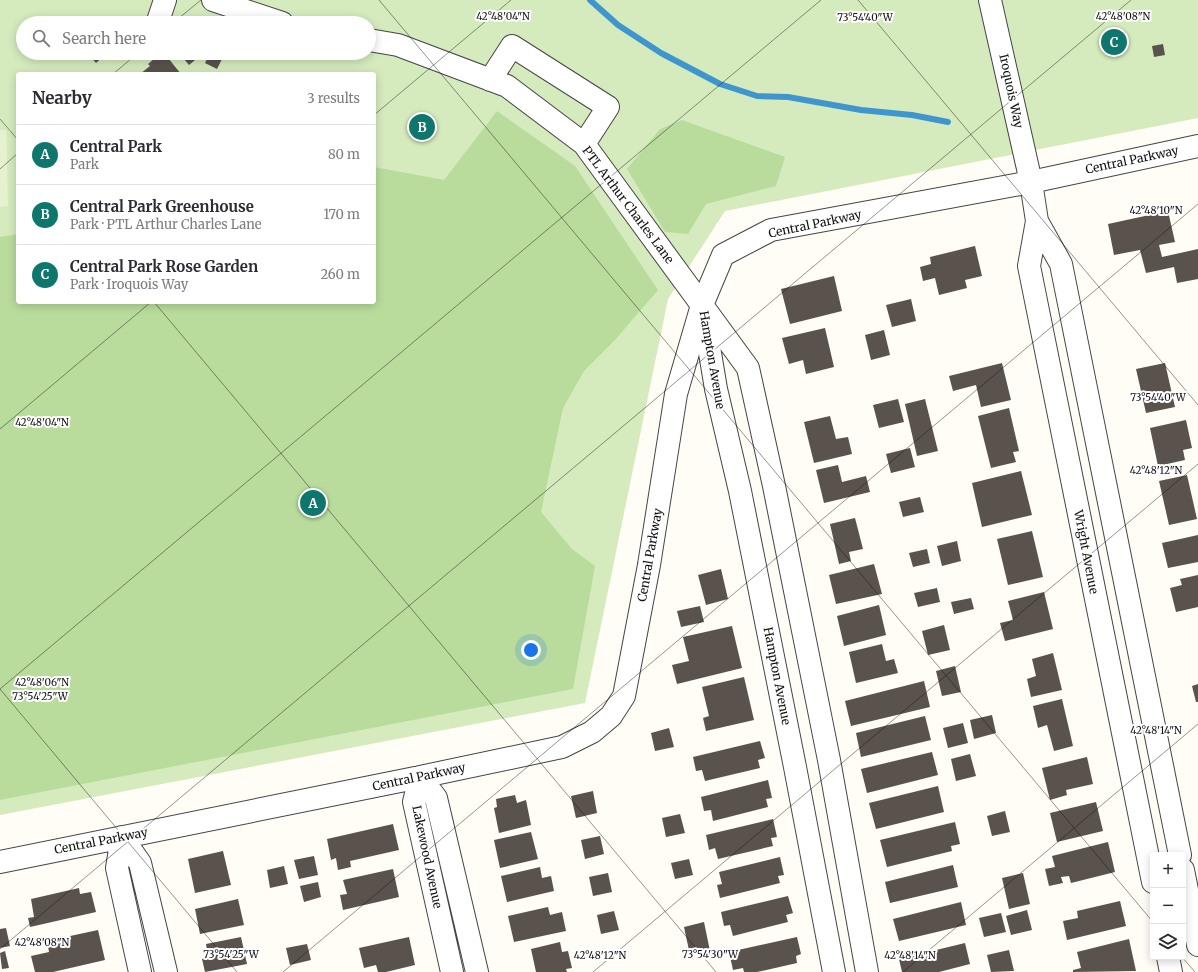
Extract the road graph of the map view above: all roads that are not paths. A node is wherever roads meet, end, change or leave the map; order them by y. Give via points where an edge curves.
1 (165, 0) edge
2 (213, 0) edge
3 (990, 0) edge
4 (160, 16) edge
5 (261, 16) edge
6 (376, 41) edge
7 (490, 80) junction
8 (584, 144) junction
9 (1198, 146) edge
10 (1031, 182) junction
11 (1037, 221) junction
12 (702, 305) junction
13 (1098, 449) junction
14 (1067, 456) junction
15 (774, 486) junction
16 (740, 491) junction
17 (1148, 693) junction
18 (1116, 699) junction
19 (829, 760) junction
20 (795, 766) junction
21 (420, 778) junction
22 (122, 837) junction
23 (1179, 852) edge
24 (0, 862) edge
25 (1150, 867) edge
26 (1186, 885) edge
27 (1198, 945) edge
28 (1169, 960) edge
29 (140, 972) edge
30 (166, 972) edge
31 (452, 972) edge
32 (477, 972) edge
33 (834, 972) edge
34 (867, 972) edge
35 (1171, 972) edge

1 - 4 street
2 - 5 street
3 - 10 street, Iroquois Way
6 - 7 street, PTL Arthur Charles Lane via 398,45
7 - 8 street, PTL Arthur Charles Lane via 507,86
7 - 8 street via 512,46 608,107
8 - 12 street, PTL Arthur Charles Lane
9 - 10 street, Central Parkway
10 - 11 street, Wright Avenue
10 - 12 street, Central Parkway via 771,230 723,255
11 - 13 street, Wright Avenue via 1061,264
11 - 14 street, Wright Avenue via 1029,266
12 - 15 street, Hampton Avenue via 748,368
12 - 16 street, Hampton Avenue via 716,389
12 - 21 street, Central Parkway via 676,394 649,565 624,696 611,716 592,732 562,747
13 - 14 street
13 - 17 street, Wright Avenue
14 - 18 street, Wright Avenue
15 - 16 street
15 - 19 street, Hampton Avenue
16 - 20 street, Hampton Avenue
17 - 18 street
17 - 23 street, Wright Avenue
18 - 25 street, Wright Avenue
19 - 20 street
19 - 34 street, Hampton Avenue
20 - 33 street, Hampton Avenue
21 - 22 street, Central Parkway
21 - 31 street, Lakewood Avenue via 414,802
21 - 32 street, Lakewood Avenue via 436,798
22 - 24 street, Central Parkway
22 - 29 street via 117,868
22 - 30 street via 140,863
26 - 27 street
28 - 35 street

